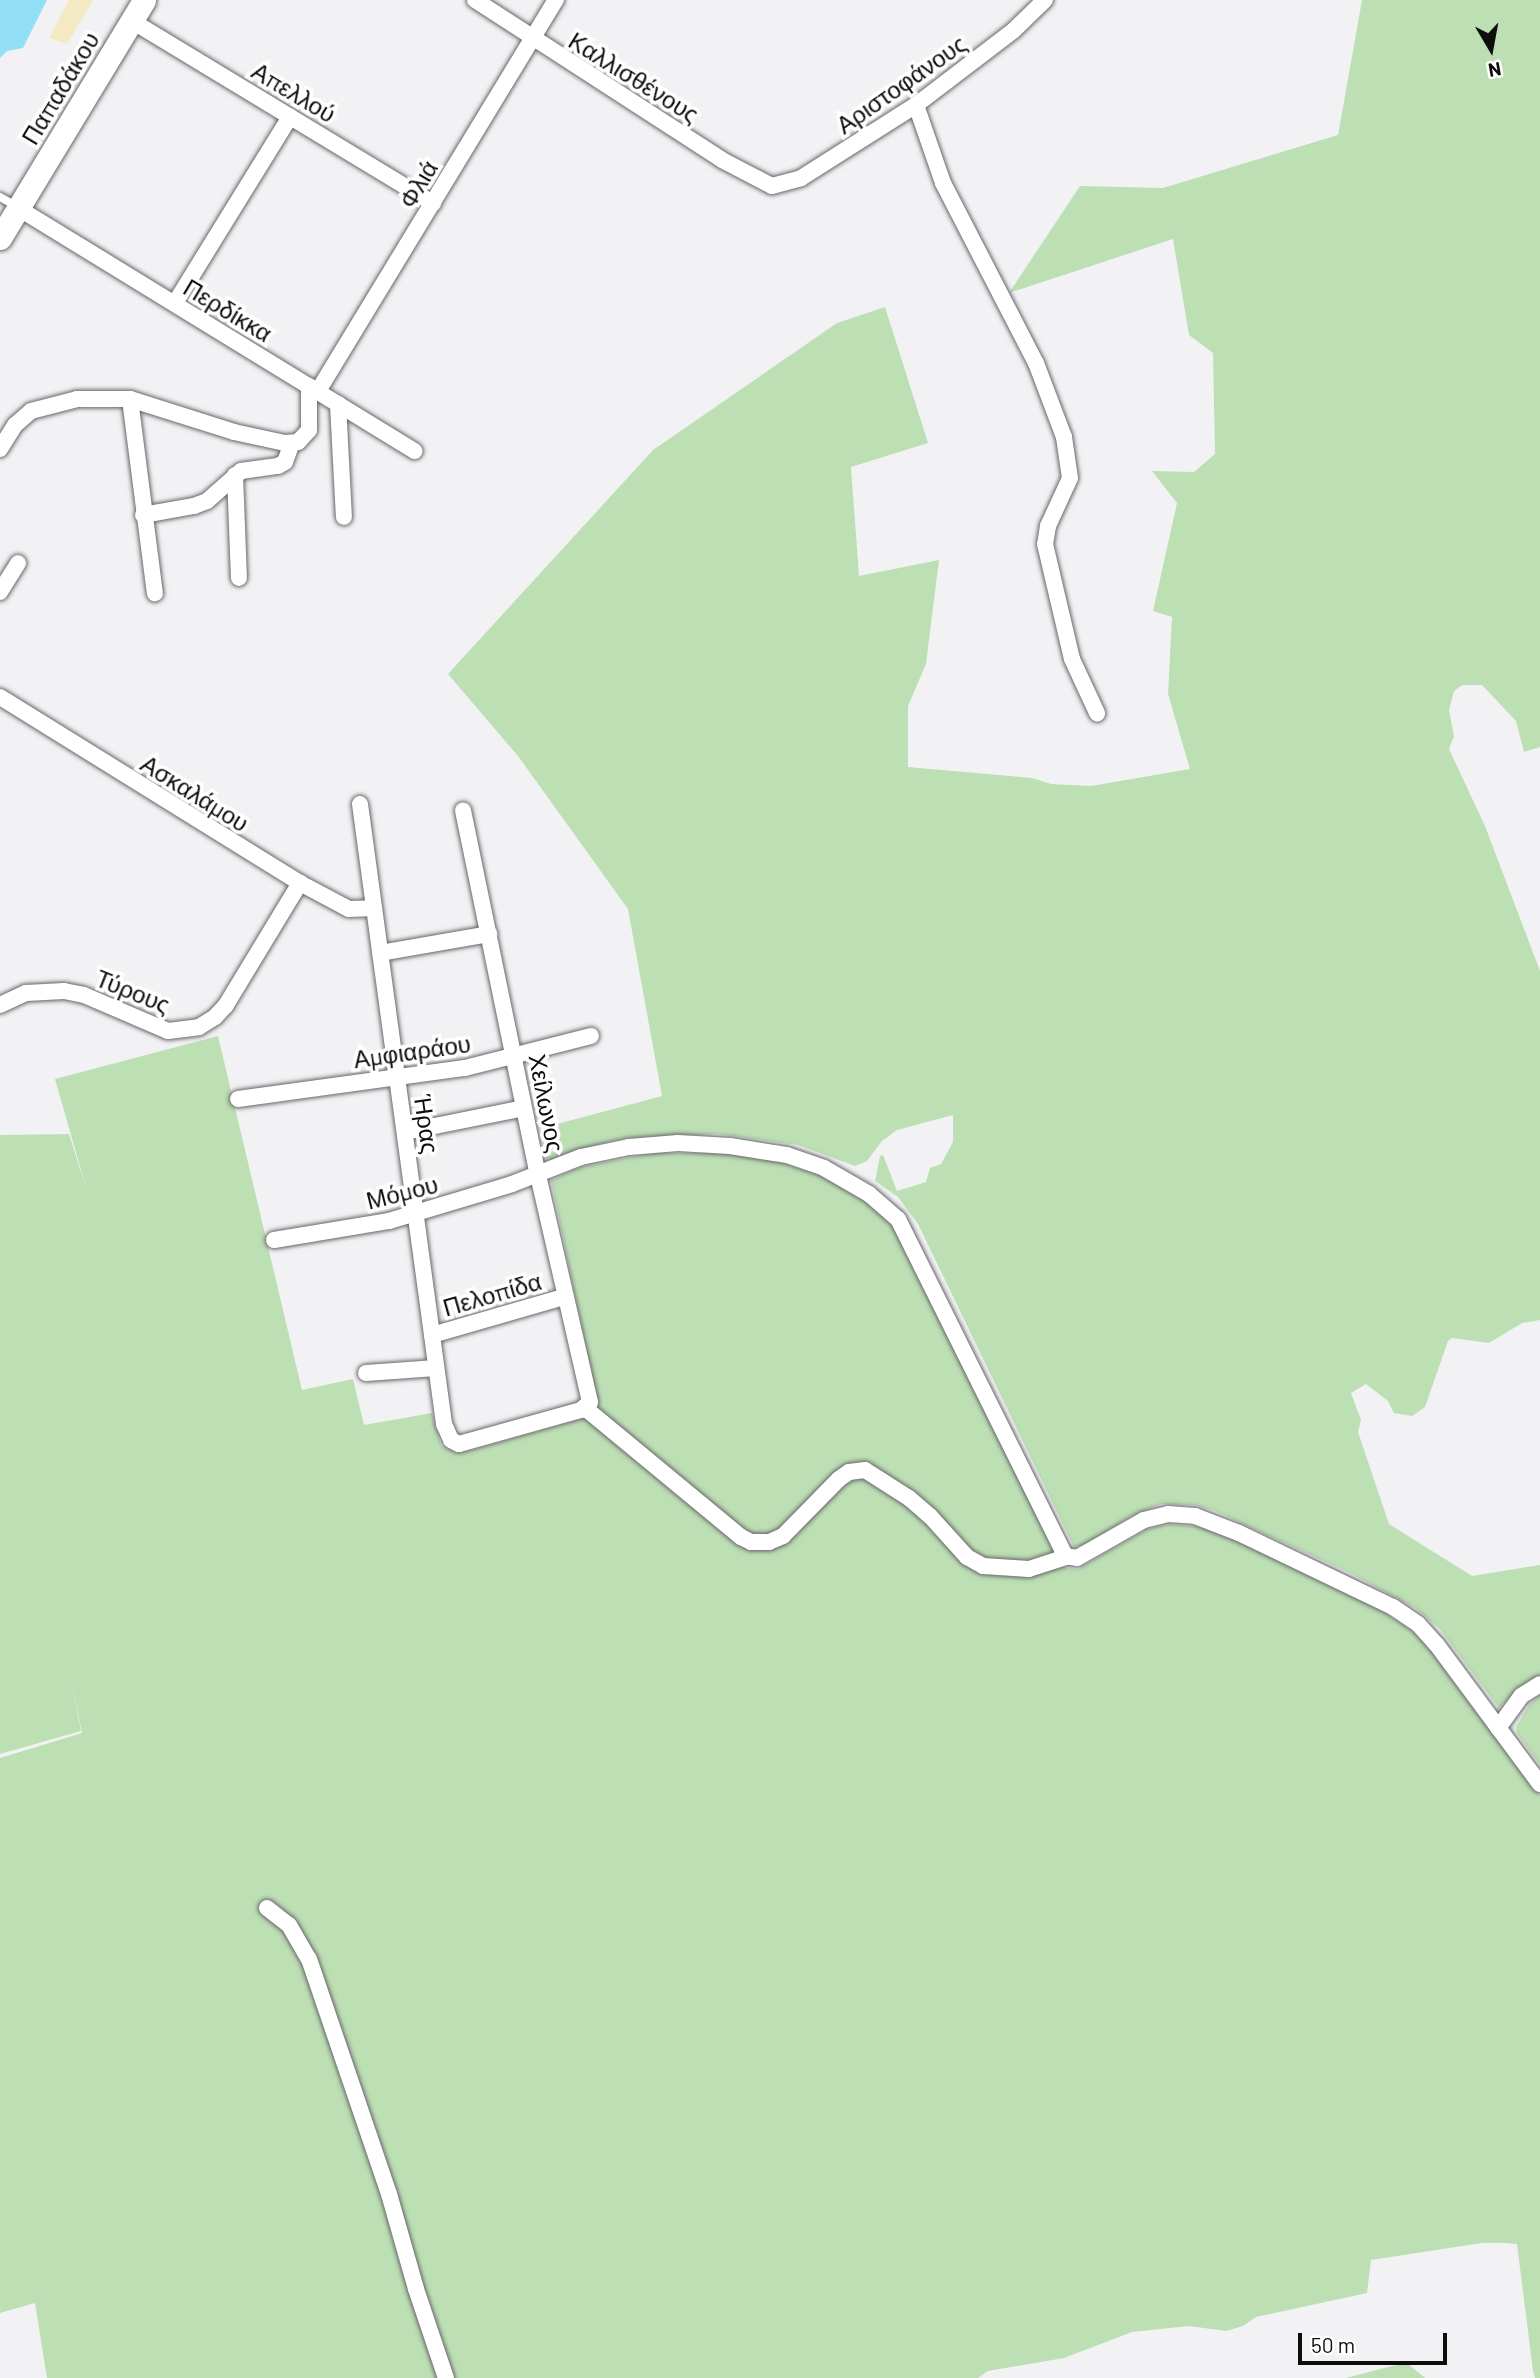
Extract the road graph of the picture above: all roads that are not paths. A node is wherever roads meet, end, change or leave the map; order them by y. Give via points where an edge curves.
1 (144, 0) edge
2 (475, 0) edge
3 (556, 0) edge
4 (1045, 0) edge
5 (132, 20) junction
6 (533, 38) junction
7 (916, 105) junction
8 (290, 117) junction
9 (772, 186) joint
10 (9, 202) edge
11 (433, 202) junction
12 (0, 238) edge
13 (174, 303) junction
14 (314, 389) junction
15 (130, 399) junction
16 (338, 404) junction
17 (292, 443) junction
18 (0, 449) edge
19 (414, 451) dead end
20 (235, 475) junction
21 (144, 515) junction
22 (344, 517) dead end
23 (18, 563) dead end
24 (239, 578) dead end
25 (0, 592) edge
26 (155, 593) dead end
27 (0, 697) edge
28 (1097, 713) dead end
29 (360, 804) dead end
30 (463, 811) dead end
31 (300, 883) junction
32 (374, 908) junction
33 (489, 934) junction
34 (380, 953) junction
35 (0, 1005) edge
36 (591, 1037) dead end
37 (513, 1055) junction
38 (397, 1076) junction
39 (237, 1099) dead end
40 (524, 1108) junction
41 (405, 1132) junction
42 (538, 1174) junction
43 (415, 1214) junction
44 (274, 1240) dead end
45 (564, 1297) junction
46 (432, 1335) junction
47 (436, 1367) junction
48 (366, 1373) dead end
49 (587, 1406) junction
50 (1067, 1558) junction
51 (1540, 1684) edge
52 (1498, 1727) junction
53 (1540, 1784) edge
54 (267, 1908) dead end
55 (446, 2378) edge

1 - 5 street, Παπαδάκου
2 - 6 street, Καλλισθένους
3 - 6 street, Φλιά
4 - 7 street, Αριστοφάνους via 1014,30
5 - 8 street, Απελλού
5 - 10 street, Παπαδάκου
6 - 9 street, Καλλισθένους via 722,160
6 - 11 street, Φλιά
7 - 9 street, Αριστοφάνους via 801,178
7 - 28 street via 939,174 1036,363 1064,437 1070,478 1045,544 1072,659
8 - 11 street, Απελλού
8 - 13 street
10 - 12 street, Παπαδάκου
10 - 13 street, Περδίκκα
11 - 14 street, Φλιά
13 - 14 street, Περδίκκα
14 - 16 street, Περδίκκα
14 - 17 street via 309,430 303,439
15 - 17 street via 234,432
15 - 18 street via 77,399 43,405 22,417
15 - 21 street
16 - 19 street, Περδίκκα
16 - 22 street
17 - 20 street via 285,462 278,466
20 - 21 street via 206,501
20 - 24 street
21 - 26 street
23 - 25 street
27 - 31 street, Ασκαλάμου
29 - 32 street, Ήρας
30 - 33 street, Χείλωνος
31 - 32 street, Ασκαλάμου via 349,909
31 - 35 street, Τύρους via 226,1005 199,1027 167,1031 84,995 64,991 26,993
32 - 34 street, Ήρας
33 - 34 street
33 - 37 street, Χείλωνος
34 - 38 street, Ήρας
36 - 37 street, Αμφιαράου
37 - 38 street, Αμφιαράου via 465,1068
37 - 40 street, Χείλωνος
38 - 39 street, Αμφιαράου
38 - 41 street, Ήρας
40 - 41 street
40 - 42 street, Χείλωνος
41 - 43 street, Ήρας
42 - 43 street, Μόμου
42 - 45 street, Χείλωνος
42 - 50 street, Μόμου via 612,1149 708,1144 803,1160 877,1200 907,1234
43 - 44 street, Μόμου
43 - 46 street, Ήρας
45 - 46 street, Πελοπίδα
45 - 49 street, Χείλωνος
46 - 47 street, Ήρας
47 - 48 street
47 - 49 street, Ήρας via 446,1430 453,1443
49 - 50 street via 751,1542 783,1536 839,1479 865,1470 909,1498 967,1557 983,1566 1029,1569
50 - 52 street via 1077,1558 1160,1515 1195,1516 1218,1524 1406,1615 1437,1645
51 - 52 street via 1521,1696
52 - 53 street
54 - 55 street via 289,1925 309,1959

